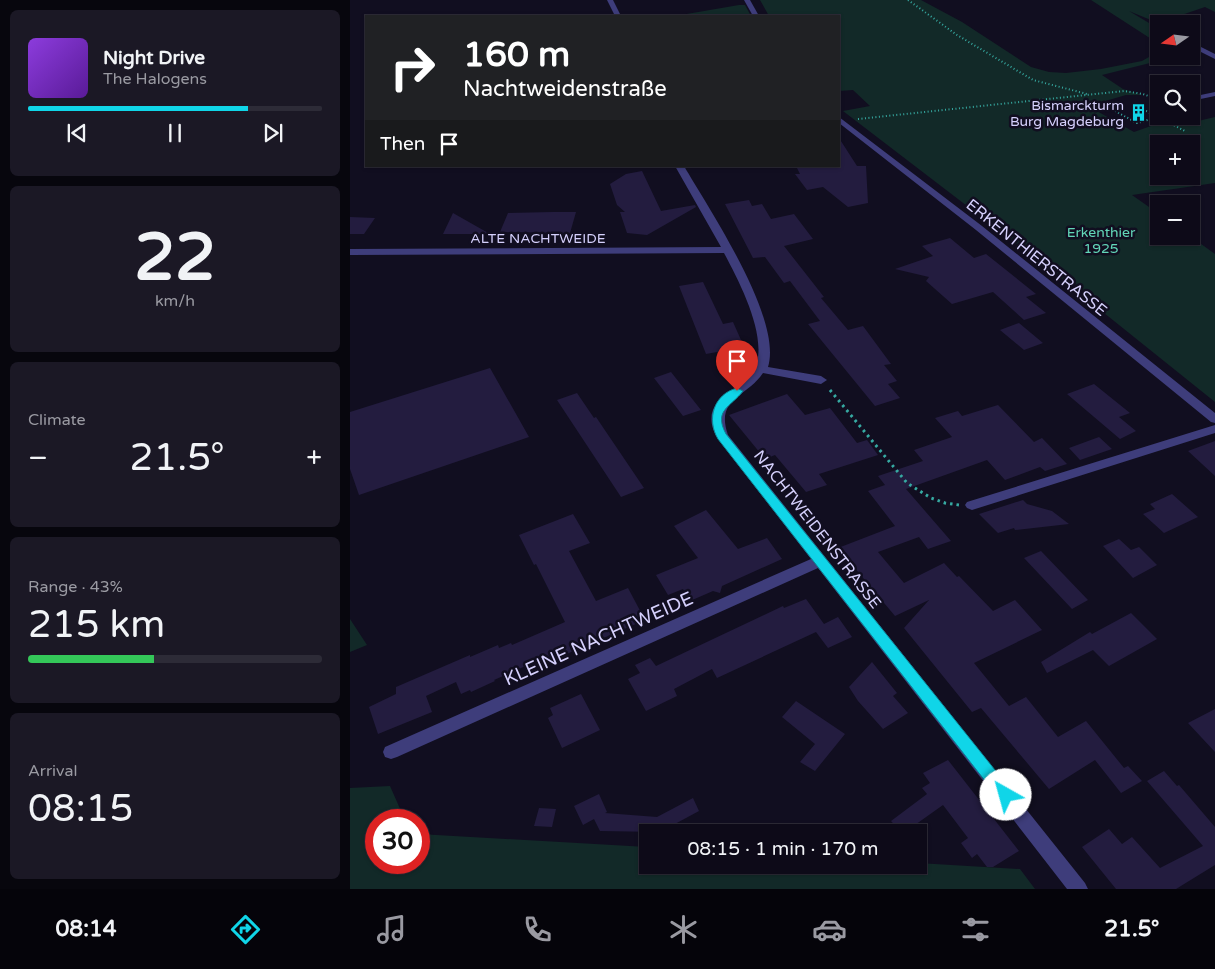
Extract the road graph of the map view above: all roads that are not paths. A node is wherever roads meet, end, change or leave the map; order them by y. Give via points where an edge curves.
1 (610, 0) edge
2 (747, 0) edge
3 (618, 15) edge
4 (755, 15) edge
5 (1200, 49) edge
6 (1215, 57) edge
7 (1215, 94) edge
8 (1200, 97) edge
9 (840, 120) edge
10 (680, 167) edge
11 (727, 250) junction
12 (350, 252) edge
13 (760, 369) junction
14 (821, 380) road end
15 (1215, 420) edge
16 (1215, 429) edge
17 (972, 505) road end
18 (821, 561) junction
19 (391, 752) dead end
20 (1080, 889) edge

1 - 3 street
2 - 4 street
5 - 6 street
7 - 8 street
9 - 15 street, ERKENTHIERSTRASSE
10 - 11 street
11 - 12 street, ALTE NACHTWEIDE
11 - 13 street via 759,322 765,353
13 - 14 street
13 - 18 street, NACHTWEIDENSTRASSE via 724,402 716,415 717,428
16 - 17 street
18 - 19 street, KLEINE NACHTWEIDE
18 - 20 street, NACHTWEIDENSTRASSE

